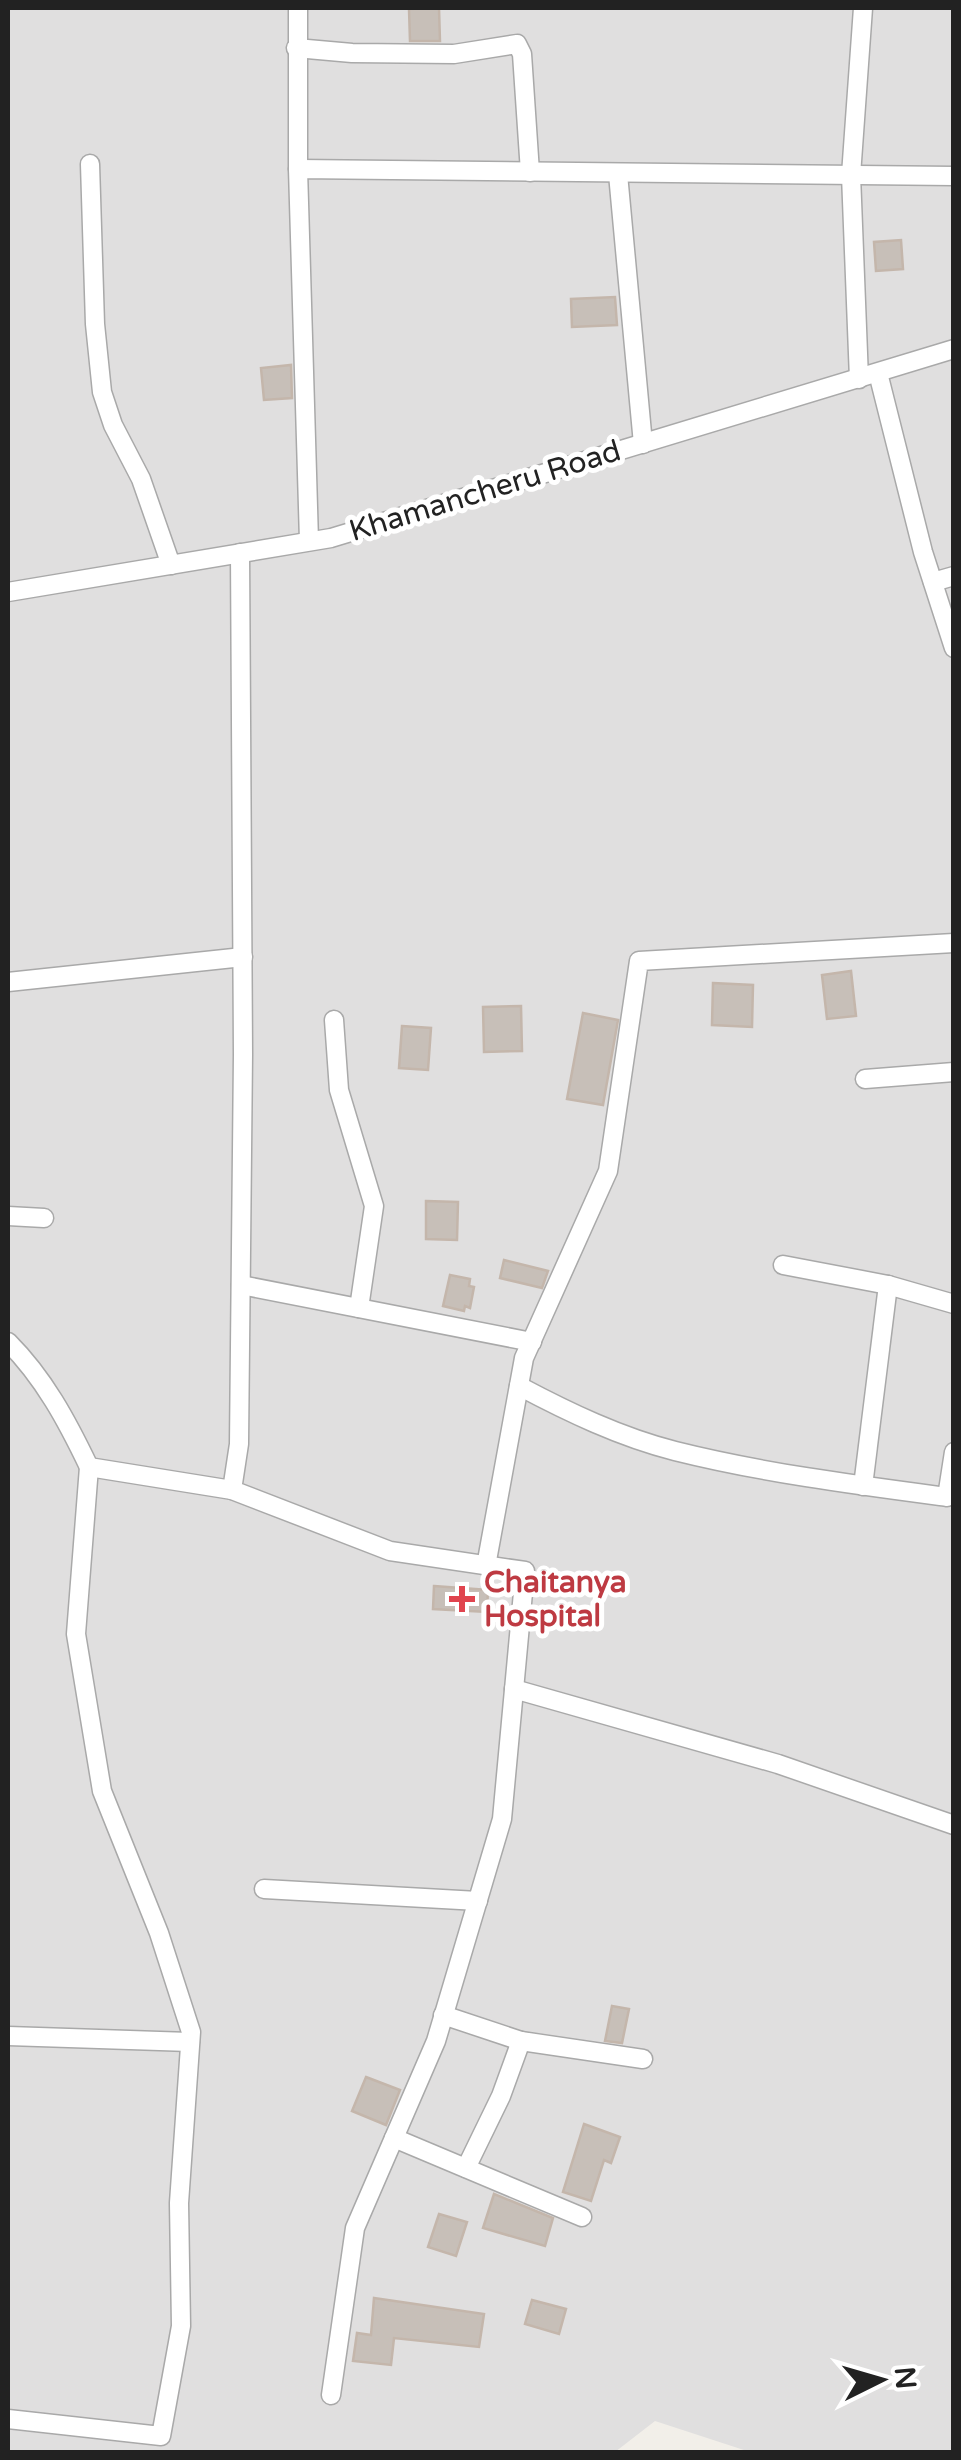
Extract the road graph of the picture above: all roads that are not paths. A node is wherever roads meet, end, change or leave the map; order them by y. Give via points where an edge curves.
1 (298, 8) edge
2 (864, 8) edge
3 (296, 48) junction
4 (90, 164) dead end
5 (298, 169) junction
6 (530, 172) junction
7 (618, 174) junction
8 (851, 176) junction
9 (954, 176) edge
10 (954, 349) edge
11 (869, 376) junction
12 (642, 444) junction
13 (309, 541) junction
14 (240, 553) junction
15 (172, 565) junction
16 (954, 576) edge
17 (933, 582) junction
18 (8, 592) edge
19 (954, 648) edge
20 (954, 943) edge
21 (242, 958) junction
22 (8, 982) edge
23 (334, 1020) dead end
24 (954, 1072) edge
25 (865, 1078) dead end
26 (8, 1216) edge
27 (44, 1218) dead end
28 (783, 1265) dead end
29 (888, 1285) junction
30 (241, 1286) junction
31 (954, 1304) edge
32 (359, 1308) junction
33 (8, 1342) edge
34 (532, 1342) junction
35 (519, 1386) junction
36 (954, 1452) edge
37 (89, 1467) junction
38 (864, 1486) junction
39 (232, 1490) junction
40 (950, 1497) edge
41 (486, 1566) junction
42 (514, 1689) junction
43 (954, 1825) edge
44 (264, 1889) dead end
45 (478, 1901) junction
46 (443, 2015) junction
47 (8, 2036) edge
48 (520, 2041) junction
49 (190, 2042) junction
50 (643, 2060) dead end
51 (394, 2138) junction
52 (466, 2168) junction
53 (582, 2217) dead end
54 (332, 2395) dead end
55 (8, 2419) edge
56 (166, 2444) edge

1 - 3 street
2 - 8 street
3 - 5 street
3 - 6 street via 454,54 516,44
4 - 15 street via 102,392
5 - 6 street
5 - 13 street
6 - 7 street
7 - 8 street
7 - 12 street
8 - 9 street
8 - 11 street
10 - 11 street, Khamancheru Road
11 - 12 street, Khamancheru Road
11 - 17 street
12 - 13 street, Khamancheru Road
13 - 14 street, Khamancheru Road
14 - 15 street, Khamancheru Road
14 - 21 street
15 - 18 street, Khamancheru Road
16 - 17 street
17 - 19 street
20 - 34 street via 639,961 608,1170
21 - 22 street
21 - 30 street
23 - 32 street via 338,1090 374,1206
24 - 25 street
26 - 27 street
28 - 29 street
29 - 31 street
29 - 38 street
30 - 32 street
30 - 39 street
32 - 34 street
33 - 37 street via 62,1411
34 - 35 street
35 - 38 street via 674,1451
35 - 41 street
36 - 40 street
37 - 39 street
37 - 49 street via 76,1634 102,1790 159,1933
38 - 40 street
39 - 41 street via 390,1552
41 - 42 street via 525,1572
42 - 43 street via 778,1764
42 - 45 street via 502,1819
44 - 45 street
45 - 46 street
46 - 48 street
46 - 51 street
47 - 49 street
48 - 50 street
48 - 52 street
49 - 56 street via 179,2203 181,2326
51 - 52 street
51 - 54 street via 355,2228
52 - 53 street
55 - 56 street

